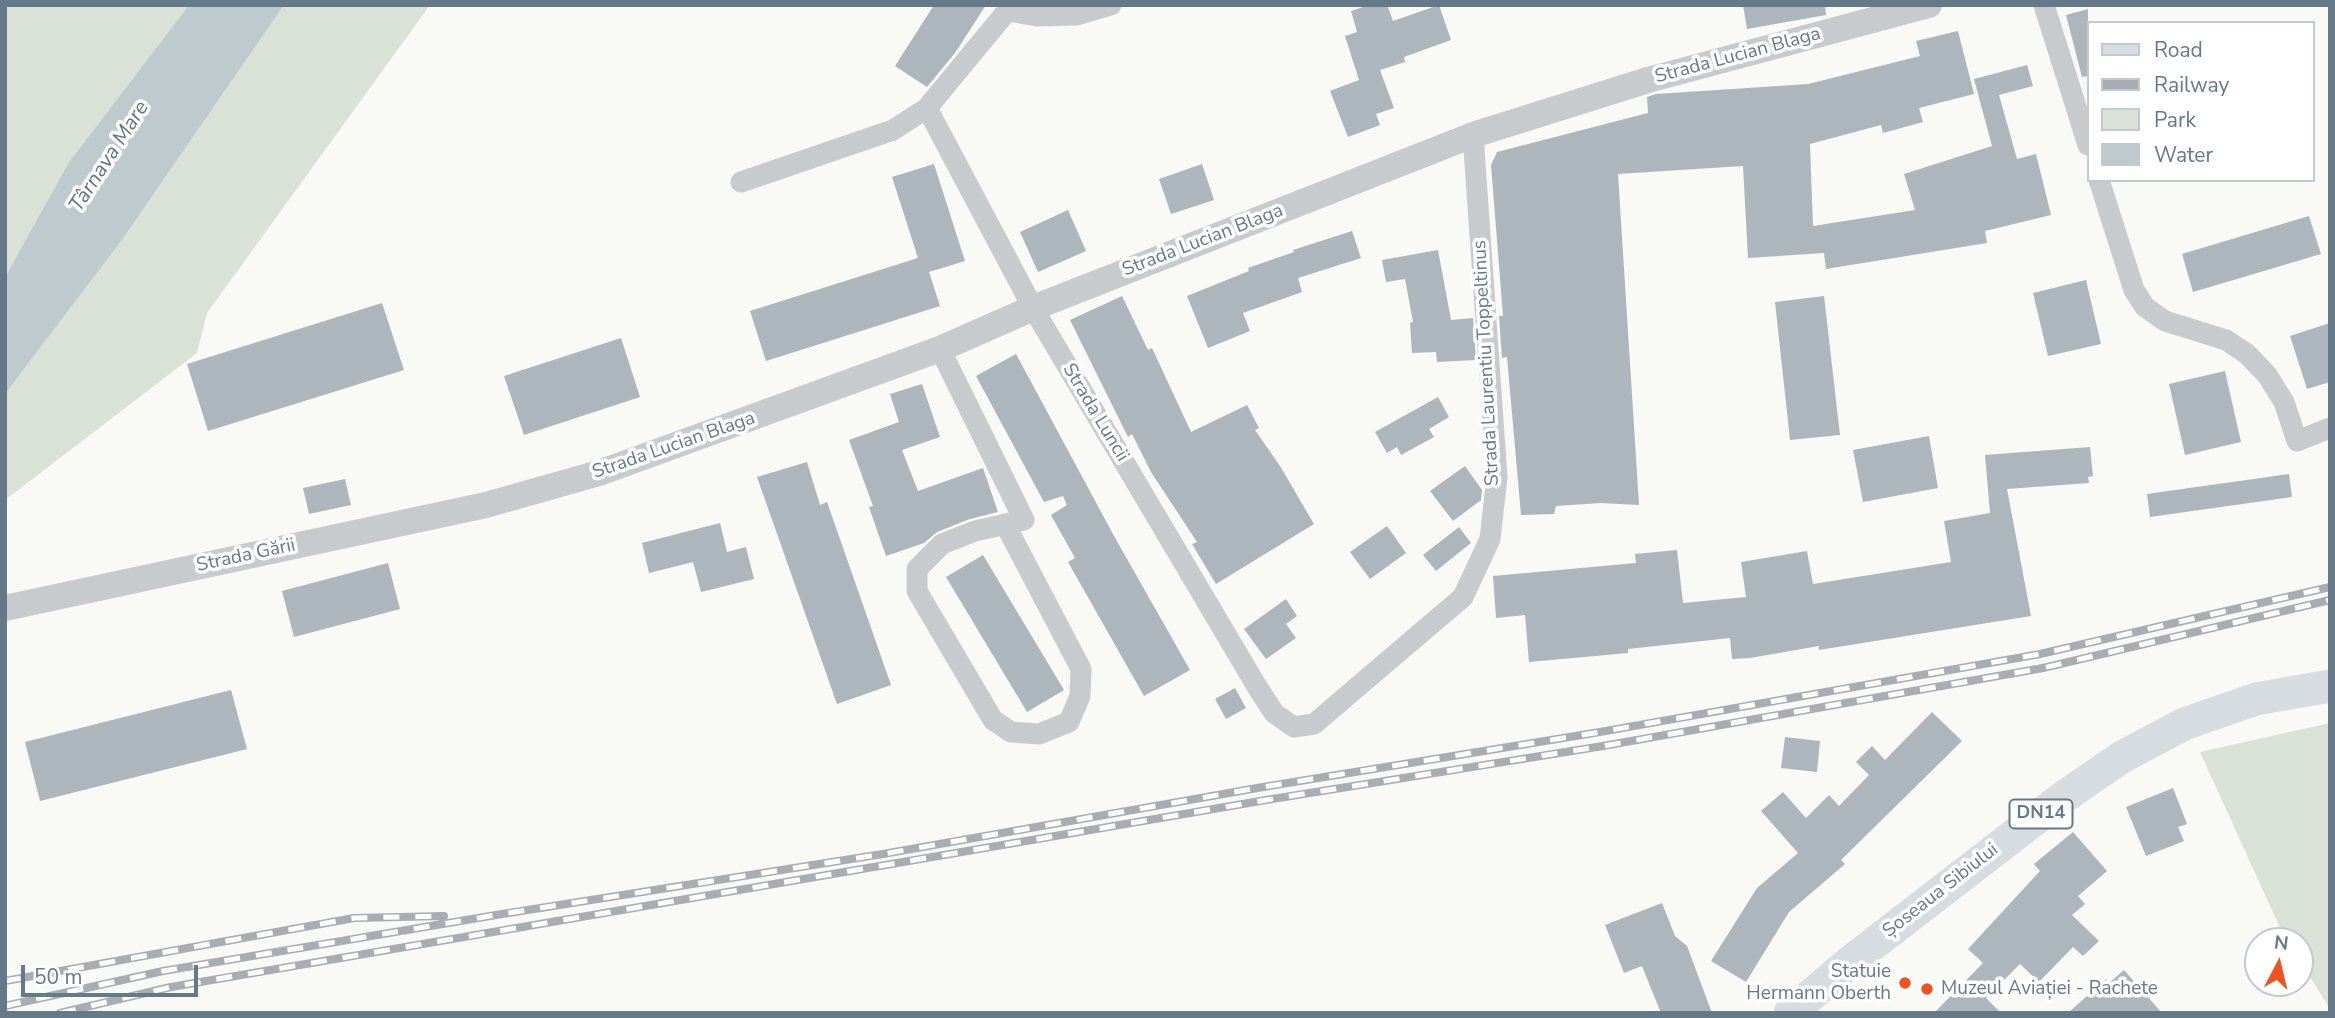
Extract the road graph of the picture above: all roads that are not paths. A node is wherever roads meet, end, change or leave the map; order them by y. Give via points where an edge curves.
1 (1111, 5) edge
2 (1929, 5) edge
3 (2044, 5) edge
4 (1010, 8) edge
5 (927, 108) junction
6 (1473, 135) junction
7 (2086, 139) edge
8 (2100, 182) edge
9 (741, 183) dead end
10 (1033, 308) junction
11 (940, 349) junction
12 (2330, 428) edge
13 (486, 505) joint
14 (1004, 524) junction
15 (5, 608) edge
16 (2330, 686) edge
17 (1274, 713) joint
18 (1790, 1013) edge

1 - 4 street via 1077,15 1037,16
2 - 6 street, Strada Lucian Blaga via 1647,80
3 - 7 street
4 - 5 street
5 - 9 street via 892,130
5 - 10 street, Strada Luncii
6 - 10 street, Strada Lucian Blaga
6 - 17 street, Strada Laurentiu Toppeltinus via 1497,477 1490,539 1463,597 1314,724 1294,727
8 - 12 street via 2134,290 2145,307 2165,321 2226,340 2247,354 2284,402 2297,442
10 - 11 street, Strada Lucian Blaga
10 - 17 street, Strada Luncii
11 - 13 street, Strada Lucian Blaga via 599,473
11 - 14 street via 1024,520
13 - 15 street, Strada Gării
14 - 14 street via 942,544 917,569 917,590 993,720 1011,732 1039,734 1069,722 1080,696 1081,669
16 - 18 main road, Șoseaua Sibiului / DN14 via 2256,699 2184,724 2122,757 2065,796

